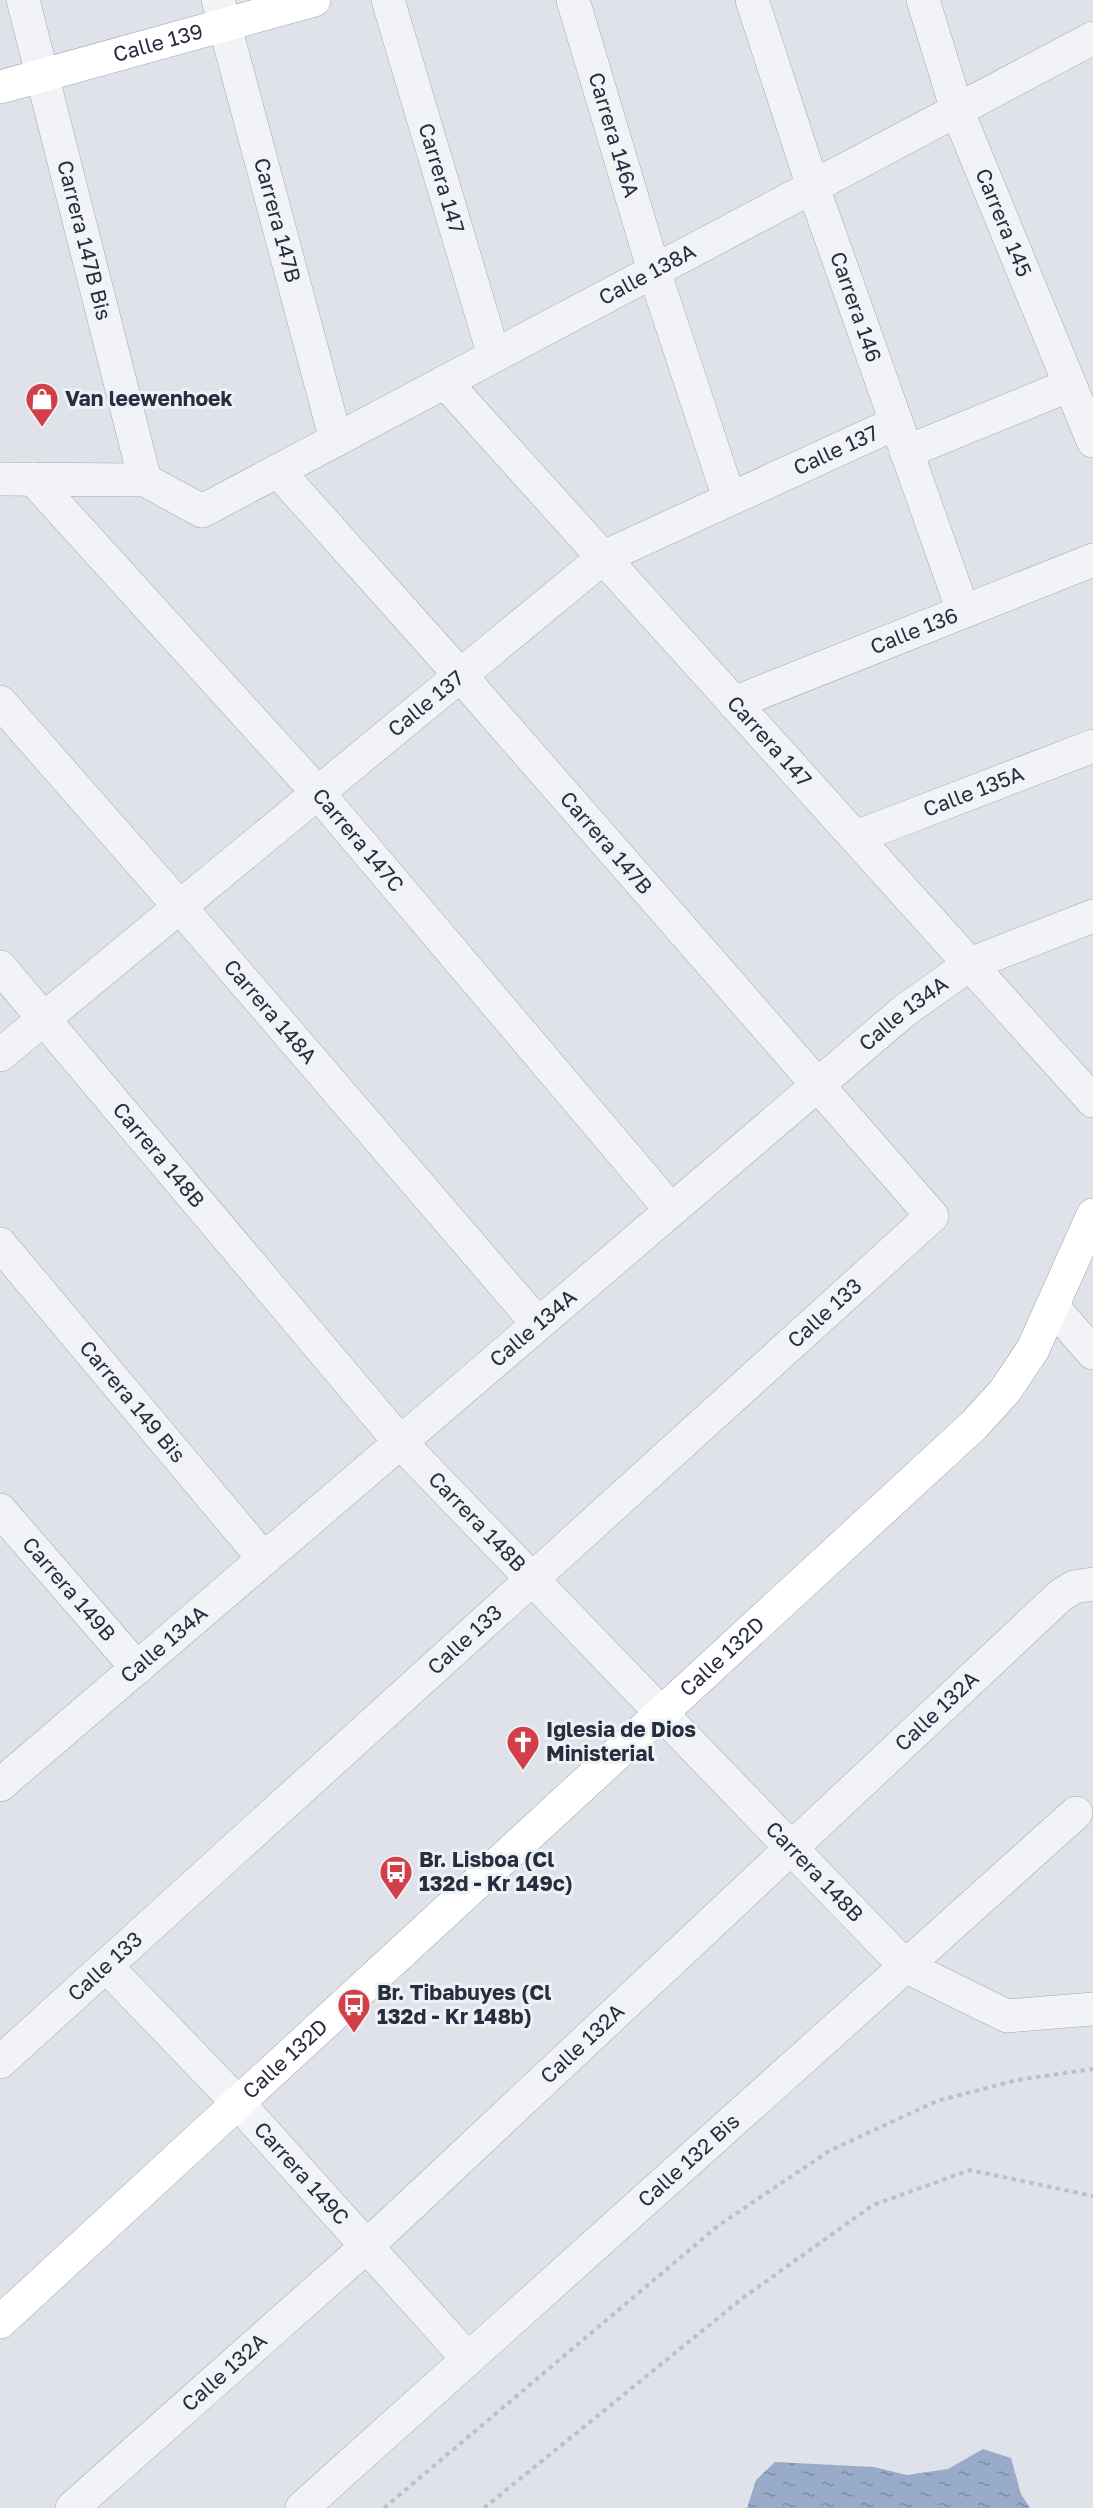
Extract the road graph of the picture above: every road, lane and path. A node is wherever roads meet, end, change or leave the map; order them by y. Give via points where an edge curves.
1 (23, 0) edge
2 (314, 0) edge
3 (388, 0) edge
4 (573, 0) edge
5 (752, 0) edge
6 (923, 0) edge
7 (221, 13) edge
8 (1093, 38) edge
9 (42, 75) junction
10 (0, 87) edge
11 (957, 110) junction
12 (813, 187) junction
13 (654, 271) junction
14 (494, 356) junction
15 (445, 382) junction
16 (1070, 385) junction
17 (901, 438) junction
18 (336, 440) junction
19 (1093, 441) edge
20 (278, 471) junction
21 (0, 479) edge
22 (33, 479) junction
23 (145, 480) junction
24 (729, 498) junction
25 (604, 557) junction
26 (1093, 560) edge
27 (963, 611) junction
28 (460, 675) junction
29 (0, 702) edge
30 (734, 703) junction
31 (1093, 746) edge
32 (318, 793) junction
33 (855, 837) junction
34 (180, 907) junction
35 (1093, 916) edge
36 (970, 964) junction
37 (0, 967) edge
38 (44, 1019) junction
39 (0, 1055) edge
40 (817, 1085) junction
41 (1093, 1101) edge
42 (671, 1210) junction
43 (1093, 1215) edge
44 (932, 1216) joint
45 (0, 1244) edge
46 (1052, 1306) junction
47 (538, 1324) junction
48 (1093, 1353) edge
49 (400, 1442) junction
50 (0, 1510) edge
51 (264, 1559) junction
52 (533, 1579) junction
53 (1093, 1584) edge
54 (137, 1668) junction
55 (661, 1713) junction
56 (0, 1785) edge
57 (1076, 1813) dead end
58 (791, 1848) junction
59 (106, 1966) junction
60 (905, 1966) junction
61 (1093, 2009) edge
62 (0, 2062) edge
63 (1093, 2069) edge
64 (238, 2103) junction
65 (1093, 2196) edge
66 (367, 2246) junction
67 (0, 2322) edge
68 (468, 2359) junction
69 (72, 2508) edge
70 (302, 2508) edge
71 (384, 2508) edge
72 (484, 2508) edge

1 - 9 street, Carrera 147B Bis
2 - 7 main road, Calle 139
3 - 14 street, Carrera 147
4 - 13 street, Carrera 146A
5 - 12 street, Carrera 146
6 - 11 street, Carrera 145
7 - 9 main road, Calle 139
7 - 18 street, Carrera 147B
8 - 11 street, Calle 138A
9 - 10 main road, Calle 139
9 - 23 street, Carrera 147B Bis
11 - 12 street, Calle 138A
11 - 16 street, Carrera 145
12 - 13 street, Calle 138A
12 - 17 street, Carrera 146
13 - 14 street, Calle 138A
13 - 24 street, Carrera 146A
14 - 15 street, Calle 138A
15 - 18 street, Calle 138A
15 - 25 street, Carrera 147
16 - 17 street, Calle 137
16 - 19 street, Carrera 145
17 - 24 street, Calle 137
17 - 27 street, Carrera 146
18 - 20 street, Calle 138A
20 - 23 street, Calle 138A via 202,511
20 - 28 street, Carrera 147B
21 - 22 street
22 - 23 street
22 - 32 street, Carrera 147C
24 - 25 street, Calle 137
25 - 28 street, Calle 137
25 - 30 street, Carrera 147
26 - 27 street, Calle 136
27 - 30 street, Calle 136
28 - 32 street, Calle 137
28 - 40 street, Carrera 147B
29 - 34 street, Carrera 148A
30 - 33 street, Carrera 147
31 - 33 street, Calle 135A
32 - 34 street, Calle 137
32 - 42 street, Carrera 147C
33 - 36 street, Carrera 147
34 - 38 street, Calle 137
34 - 47 street, Carrera 148A
35 - 36 street, Calle 134A
36 - 40 street, Calle 134A via 904,1011
36 - 41 street, Carrera 147
37 - 38 street, Carrera 148B
38 - 39 street, Calle 137
38 - 49 street, Carrera 148B
40 - 42 street, Calle 134A
40 - 44 street, Carrera 147B
42 - 47 street, Calle 134A
43 - 46 main road, Calle 132D
44 - 52 street, Calle 133
45 - 51 street, Carrera 149 Bis
46 - 48 street
46 - 55 main road, Calle 132D via 1033,1350 1005,1391 974,1425
47 - 49 street, Calle 134A
49 - 51 street, Calle 134A
49 - 52 street, Carrera 148B
50 - 54 street, Carrera 149B
51 - 54 street, Calle 134A
52 - 55 street, Carrera 148B
52 - 59 street, Calle 133
53 - 58 street, Calle 132A via 1074,1587 1061,1595
54 - 56 street, Calle 134A
55 - 58 street, Carrera 148B
55 - 64 main road, Calle 132D
57 - 60 street, Calle 132 Bis
58 - 60 street, Carrera 148B
58 - 66 street, Calle 132A
59 - 62 street, Calle 133
59 - 64 street, Carrera 149C
60 - 61 street, Carrera 148B via 1007,2016
60 - 68 street, Calle 132 Bis
63 - 71 path via 1017,2080 937,2101 829,2151 719,2225
64 - 66 street, Carrera 149C
64 - 67 main road, Calle 132D
65 - 72 path via 970,2170 873,2205 744,2297
66 - 68 street, Carrera 149C
66 - 69 street, Calle 132A
68 - 70 street, Calle 132 Bis

